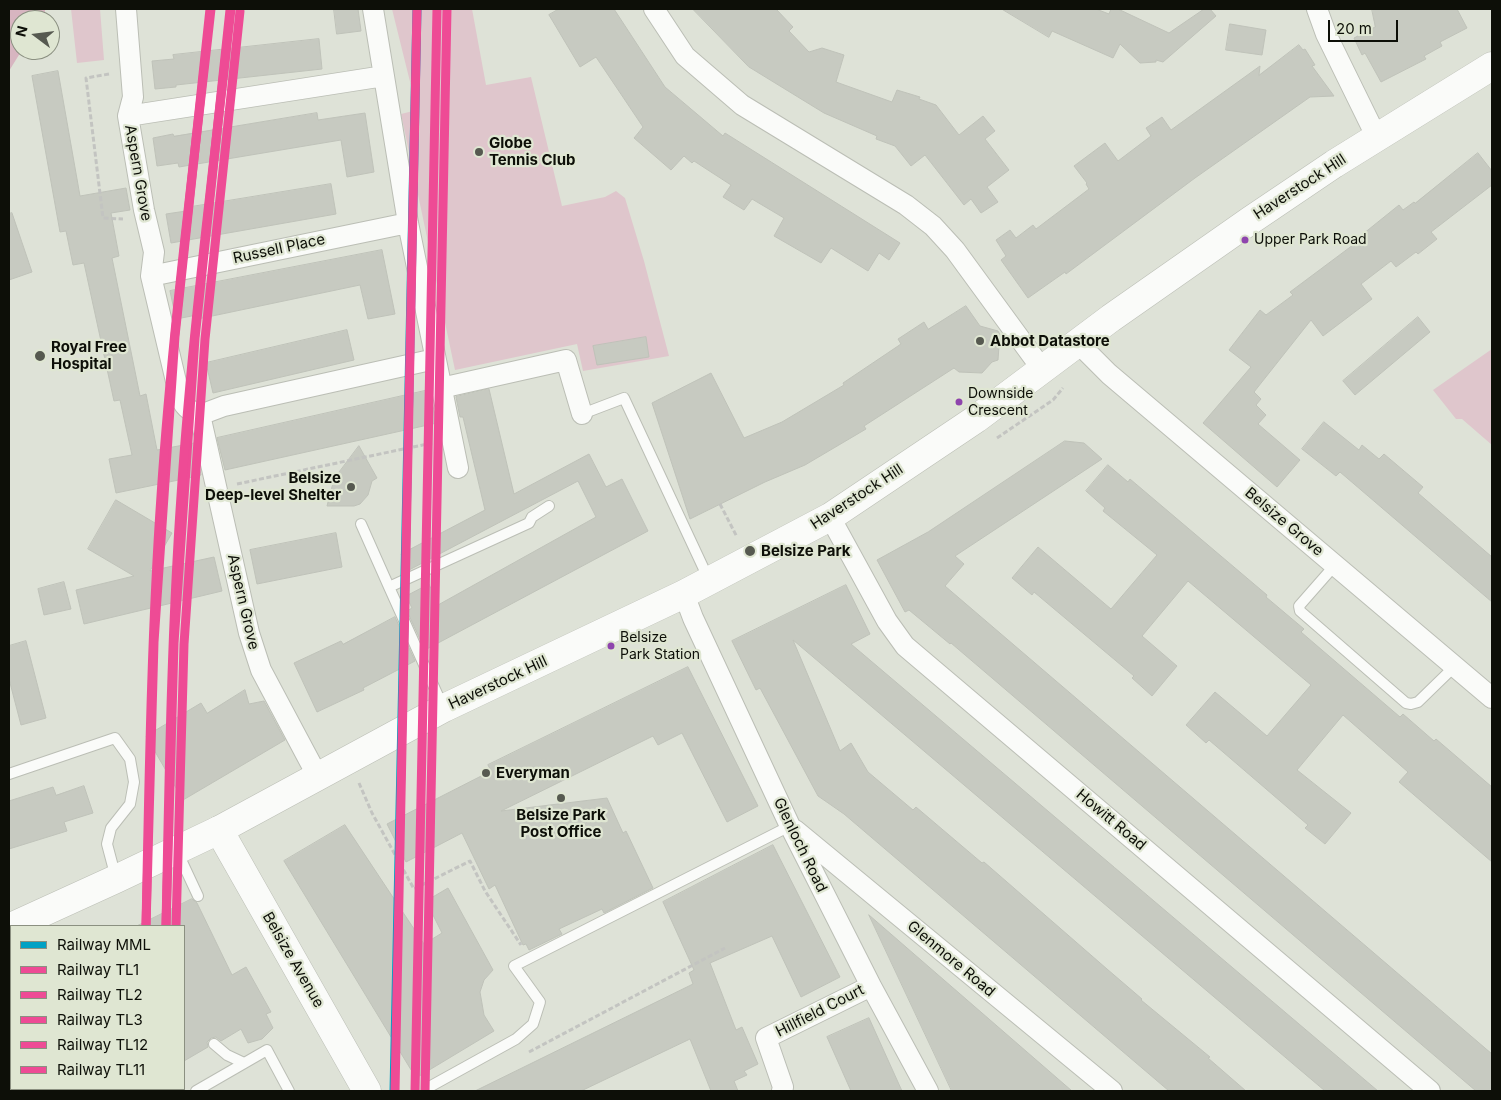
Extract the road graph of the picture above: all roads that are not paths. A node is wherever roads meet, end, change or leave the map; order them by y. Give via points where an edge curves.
1 (126, 9) edge
2 (373, 9) edge
3 (654, 9) edge
4 (1317, 9) edge
5 (1492, 66) edge
6 (383, 67) junction
7 (128, 116) junction
8 (1377, 138) junction
9 (408, 223) junction
10 (151, 276) junction
11 (1078, 343) junction
12 (435, 359) junction
13 (1042, 369) junction
14 (441, 388) junction
15 (582, 414) joint
16 (200, 416) junction
17 (458, 468) dead end
18 (549, 506) dead end
19 (830, 517) junction
20 (361, 524) dead end
21 (1335, 565) junction
22 (710, 581) junction
23 (389, 587) junction
24 (684, 594) junction
25 (1455, 666) junction
26 (1492, 698) edge
27 (444, 708) junction
28 (9, 774) edge
29 (318, 777) junction
30 (790, 826) junction
31 (219, 830) junction
32 (176, 850) junction
33 (116, 879) junction
34 (198, 896) dead end
35 (15, 925) edge
36 (871, 986) junction
37 (214, 1044) dead end
38 (244, 1063) junction
39 (431, 1086) dead end
40 (196, 1091) edge
41 (290, 1091) edge
42 (367, 1091) edge
43 (782, 1091) edge
44 (928, 1091) edge
45 (1112, 1091) edge
46 (1430, 1091) edge

1 - 7 street via 134,97
2 - 6 street
3 - 13 street via 685,56 742,105 906,205 932,226 955,250
4 - 8 street
5 - 8 main road, Haverstock Hill
6 - 7 street, Aspern Grove
6 - 9 street
7 - 10 street, Aspern Grove via 154,252
8 - 11 main road, Haverstock Hill via 1218,242
9 - 10 street, Russell Place
9 - 12 street
10 - 16 street, Aspern Grove via 182,403
11 - 13 main road, Haverstock Hill
11 - 21 street, Belsize Grove via 1109,374
12 - 14 street
12 - 16 street via 224,406
13 - 19 main road, Haverstock Hill via 976,419
14 - 15 street via 566,360
14 - 17 street
15 - 22 lane via 624,398
16 - 29 street, Aspern Grove via 260,670
18 - 23 lane via 532,517 529,523
19 - 22 main road, Haverstock Hill
19 - 46 street, Howitt Road via 887,621 905,646
20 - 23 lane
21 - 25 street, Belsize Grove
21 - 25 lane via 1300,606 1300,611 1406,703 1418,702
22 - 24 main road, Haverstock Hill
23 - 27 lane
24 - 27 main road, Haverstock Hill
24 - 30 street, Glenloch Road
25 - 26 street, Belsize Grove
27 - 29 main road, Haverstock Hill
28 - 33 lane via 115,738 130,759 134,782 130,804 111,828 107,844
29 - 31 main road, Haverstock Hill
30 - 36 street, Glenloch Road
30 - 39 lane via 514,966 540,1002 533,1024 516,1039
30 - 45 street, Glenmore Road
31 - 32 main road, Haverstock Hill
31 - 42 main road, Belsize Avenue
32 - 33 main road, Haverstock Hill
32 - 34 lane
33 - 35 main road, Haverstock Hill
36 - 43 street, Hillfield Court via 766,1038
36 - 44 street, Glenloch Road
37 - 38 lane
38 - 40 lane
38 - 41 lane via 267,1050

